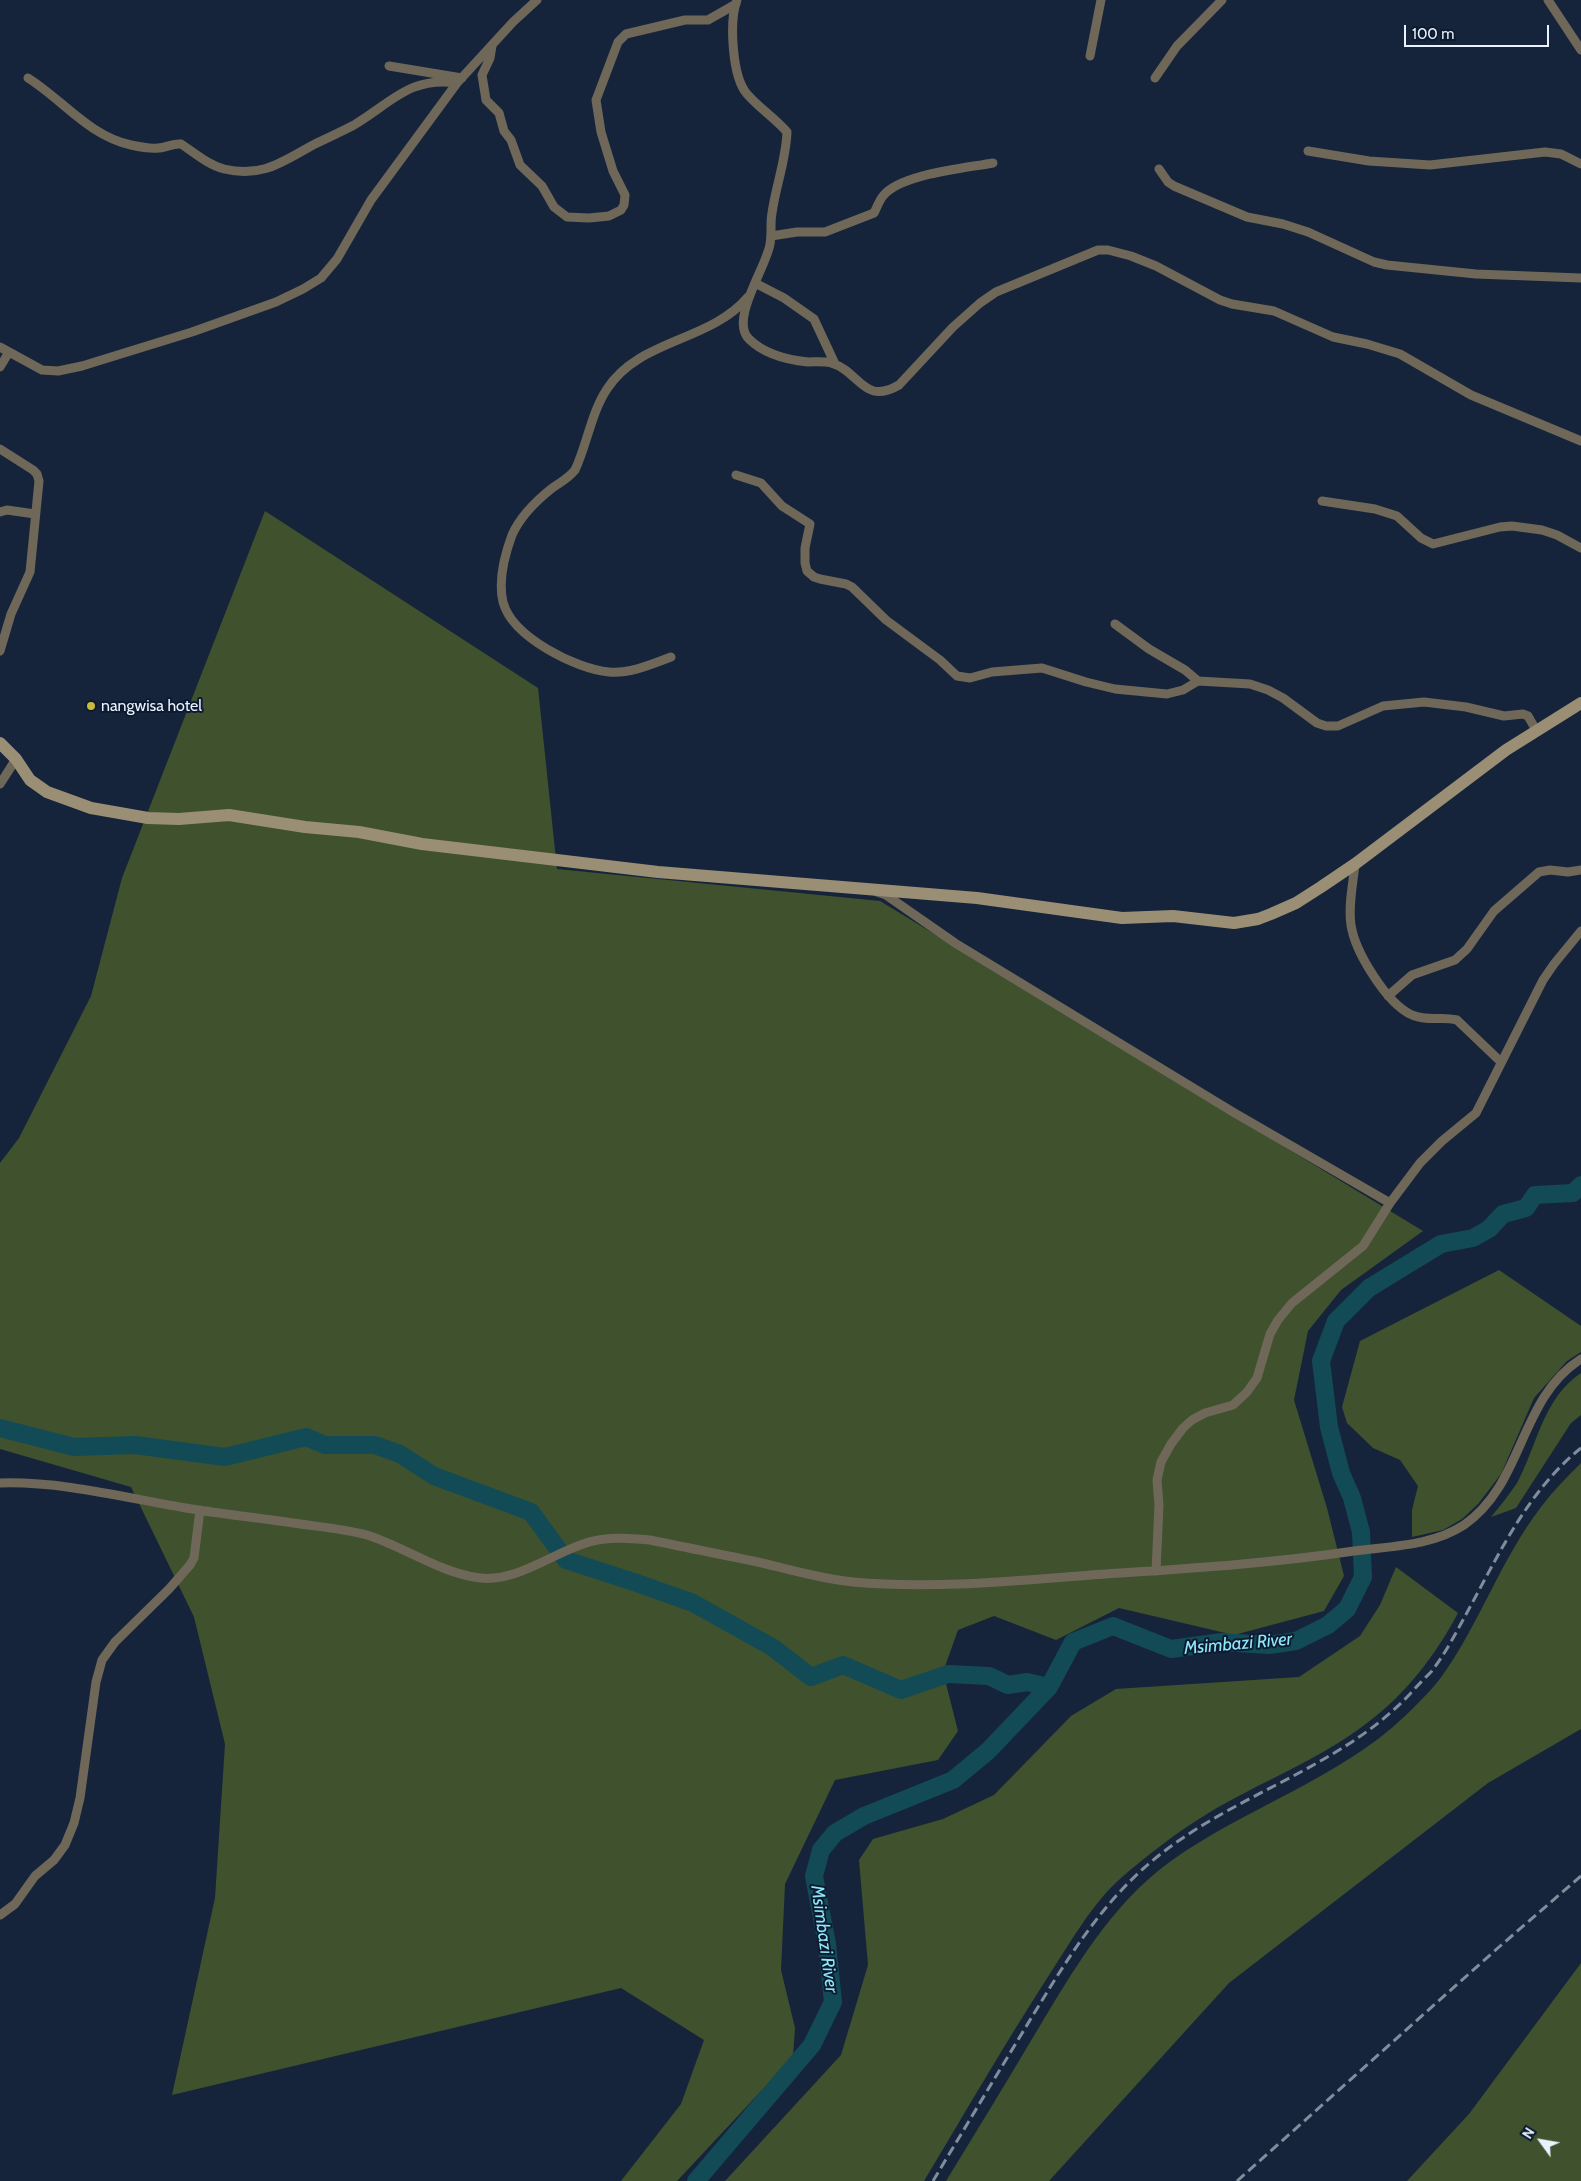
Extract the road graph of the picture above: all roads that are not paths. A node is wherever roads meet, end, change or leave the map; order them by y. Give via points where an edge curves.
1 (537, 0) edge
2 (1101, 0) edge
3 (1222, 0) edge
4 (1548, 0) edge
5 (736, 2) edge
6 (492, 46) junction
7 (1581, 50) edge
8 (1090, 56) dead end
9 (389, 66) dead end
10 (28, 78) dead end
11 (1156, 78) dead end
12 (460, 80) junction
13 (1308, 151) dead end
14 (993, 164) dead end
15 (1581, 164) edge
16 (1159, 169) dead end
17 (771, 236) junction
18 (1581, 278) edge
19 (755, 283) junction
20 (750, 295) junction
21 (0, 347) edge
22 (9, 352) junction
23 (835, 364) junction
24 (0, 367) edge
25 (1581, 441) edge
26 (0, 450) edge
27 (736, 475) dead end
28 (1322, 501) dead end
29 (0, 512) edge
30 (35, 514) junction
31 (1581, 548) edge
32 (1115, 624) dead end
33 (0, 651) edge
34 (672, 657) dead end
35 (1198, 681) junction
36 (1581, 703) edge
37 (1536, 730) junction
38 (0, 743) edge
39 (16, 759) junction
40 (0, 784) edge
41 (1355, 864) junction
42 (1581, 870) edge
43 (874, 891) junction
44 (1581, 931) edge
45 (1388, 996) junction
46 (1501, 1062) junction
47 (1390, 1202) junction
48 (1581, 1359) edge
49 (0, 1483) edge
50 (200, 1510) junction
51 (1156, 1571) junction
52 (0, 1915) edge

1 - 6 street
2 - 8 street
3 - 11 street via 1177,46
4 - 7 street
5 - 6 street via 708,20 686,20 626,34 618,42 596,100 601,132 613,171 625,194 621,210 609,216 567,216 554,207 542,186 520,165 500,115 486,100 482,76
5 - 17 street via 731,29 744,89 787,132 786,155 771,216
6 - 12 street
9 - 12 street
10 - 12 street via 87,125 117,141 158,148 181,144 215,166 236,171 263,170 282,164 354,125 411,87
12 - 22 street via 371,200 337,259 310,286 276,302 174,338 58,371 42,370
13 - 15 street via 1369,161 1430,165 1545,152 1560,154
14 - 17 street via 938,172 900,183 882,196 874,213 825,232
16 - 18 street via 1174,186 1247,217 1308,232 1374,262 1476,274
17 - 19 street via 767,256
19 - 20 street
19 - 23 street via 814,319
20 - 23 street via 743,324 748,338 777,355
20 - 34 street via 727,317 649,352 620,372 606,389 574,470 524,516 507,550 502,600 512,620 538,643 581,665 609,672 631,670
21 - 22 street
22 - 24 street
23 - 25 street via 870,390 888,391 899,385 965,316 996,292 1098,250 1108,250 1156,266 1226,302 1274,311 1333,337 1400,354 1471,395
26 - 30 street via 37,474
27 - 35 street via 761,483 782,506 810,524 805,542 807,571 814,577 852,587 886,620 957,676 970,678 992,672 1042,668 1115,689 1167,694
28 - 31 street via 1397,516 1421,538 1433,544 1512,526 1557,534
29 - 30 street
30 - 33 street via 30,572 11,614
32 - 35 street
35 - 37 street via 1250,684 1268,690 1326,726 1338,726 1383,706 1424,702 1466,706 1504,716 1524,714
36 - 37 street
37 - 41 street
38 - 39 street
39 - 40 street
39 - 43 street via 30,780 47,792 91,808 141,817 163,819 229,814 422,844 642,870
41 - 43 street via 1296,903 1258,919 1234,923 1173,916 1122,918 977,898
41 - 45 street via 1350,923 1353,939
42 - 45 street via 1539,872 1494,911 1467,949 1455,960 1412,976
43 - 47 street via 886,895 955,943 1233,1112
44 - 46 street via 1543,980
45 - 46 street via 1403,1010 1423,1018 1457,1020
46 - 47 street via 1476,1113 1420,1163
47 - 51 street via 1363,1246 1292,1303 1278,1320 1270,1334 1257,1378 1247,1392 1233,1405 1192,1420 1171,1444 1161,1462 1157,1480
48 - 51 street via 1555,1382 1540,1402 1506,1477 1482,1509 1446,1536 1241,1565
49 - 50 street via 71,1487
50 - 51 street via 349,1531 387,1542 473,1577 493,1578 545,1562 571,1548 602,1539 622,1538 650,1540 832,1579 914,1585
50 - 52 street via 194,1558 190,1566 115,1642 102,1660 80,1798 65,1845 54,1860 34,1876 15,1904

